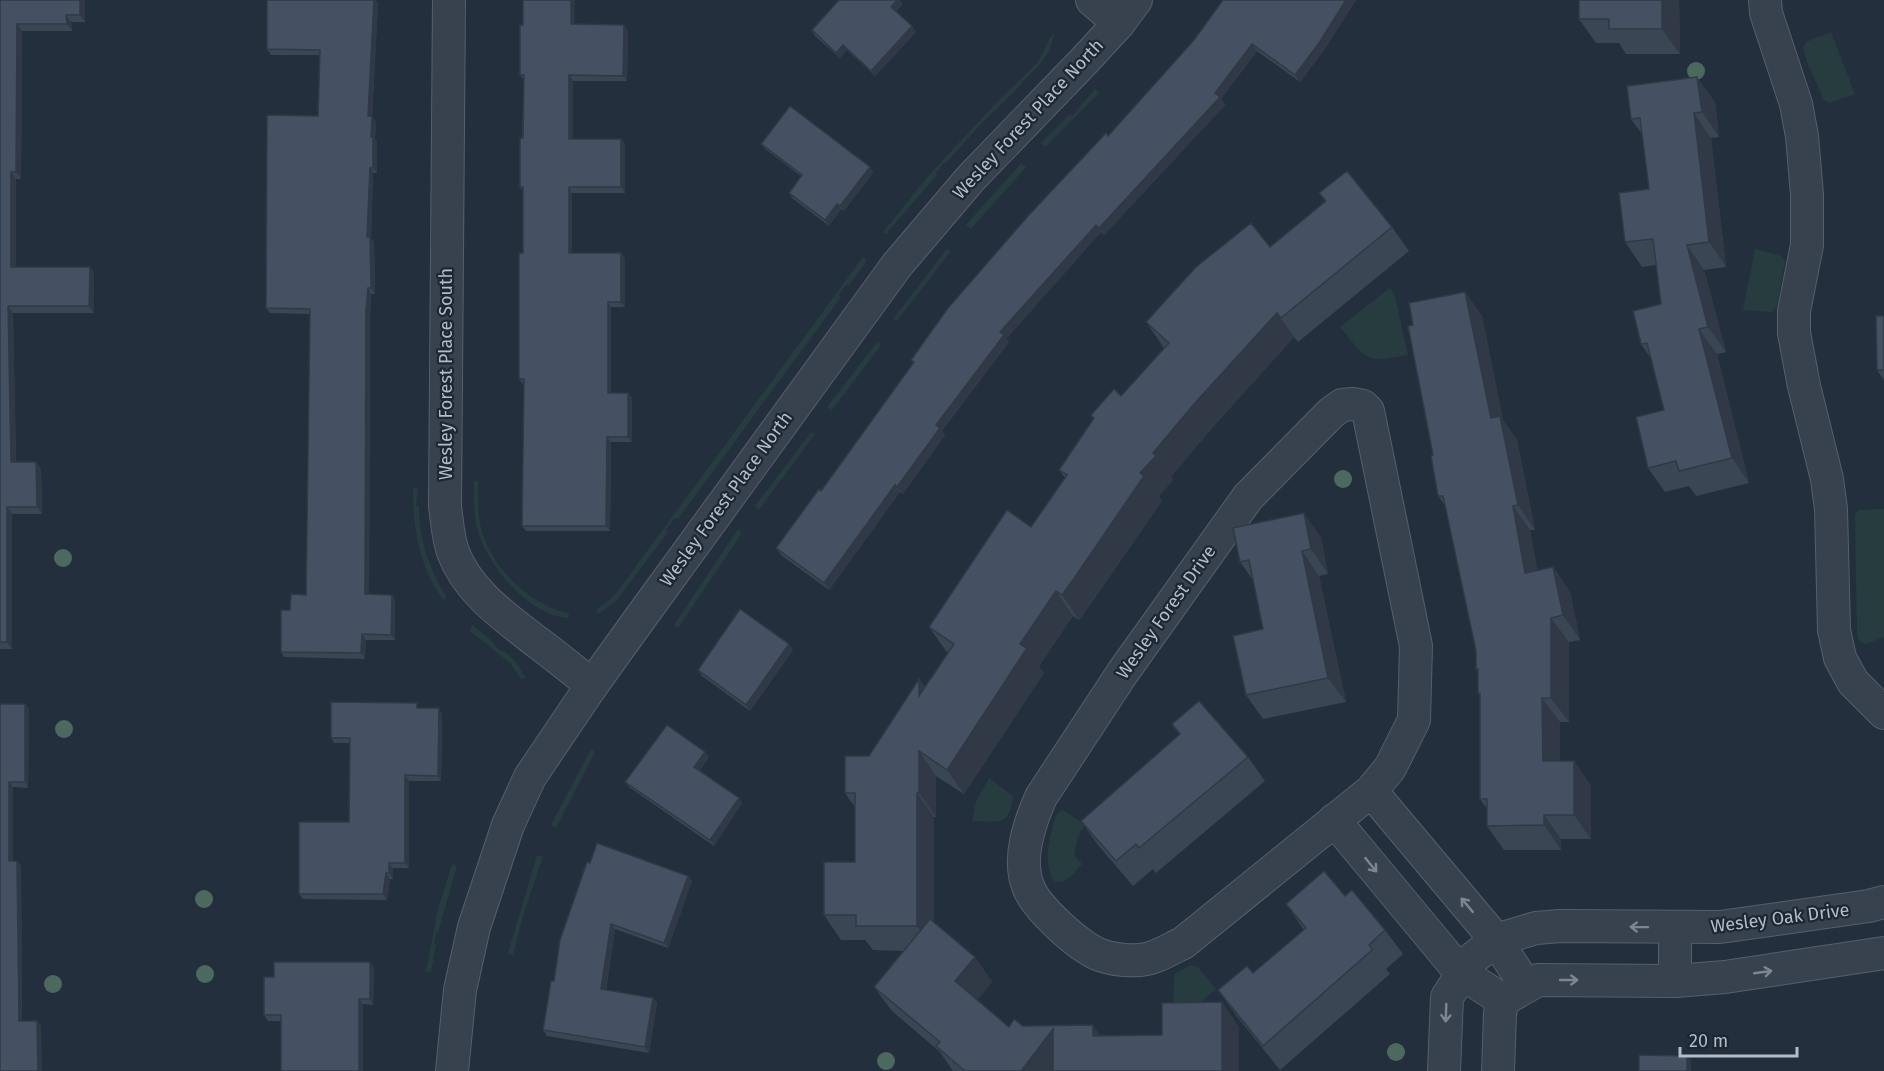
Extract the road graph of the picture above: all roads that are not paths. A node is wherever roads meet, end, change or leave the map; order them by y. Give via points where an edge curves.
1 (449, 0) edge
2 (1092, 0) edge
3 (1765, 0) edge
4 (1127, 12) edge
5 (592, 685) junction
6 (1884, 713) edge
7 (1371, 791) junction
8 (1334, 820) junction
9 (1884, 902) edge
10 (1675, 928) junction
11 (1496, 940) junction
12 (1884, 953) edge
13 (1461, 973) junction
14 (1675, 981) junction
15 (1515, 993) junction
16 (452, 1071) edge
17 (1444, 1071) edge
18 (1498, 1071) edge

1 - 5 street, Wesley Forest Place South via 445,506 448,529 453,551 480,595
2 - 4 street
3 - 6 street via 1802,136 1807,244 1794,311 1794,333 1827,479 1834,630 1840,658 1853,682
4 - 5 street, Wesley Forest Place North via 971,178 897,265
5 - 16 street, Wesley Forest Place North via 530,777 494,863 460,990
7 - 8 street, Wesley Forest Drive
7 - 8 street, Wesley Forest Drive via 1390,768 1414,720 1416,646 1368,411 1353,404 1331,412 1248,497 1123,672 1041,797 1026,841 1028,887 1050,919 1084,945 1099,954 1143,960 1183,943
11 -> 7 street
8 -> 13 street
9 - 10 street, Wesley Oak Drive via 1720,927
10 -> 11 street, Wesley Oak Drive via 1560,926 1536,928
10 - 14 street
11 - 13 street, Wesley Oak Drive
11 - 15 street
14 -> 12 street
13 - 15 street
13 -> 17 street, Wesley Oak Drive via 1447,997
15 -> 14 street via 1538,980
15 - 18 street via 1500,1013

